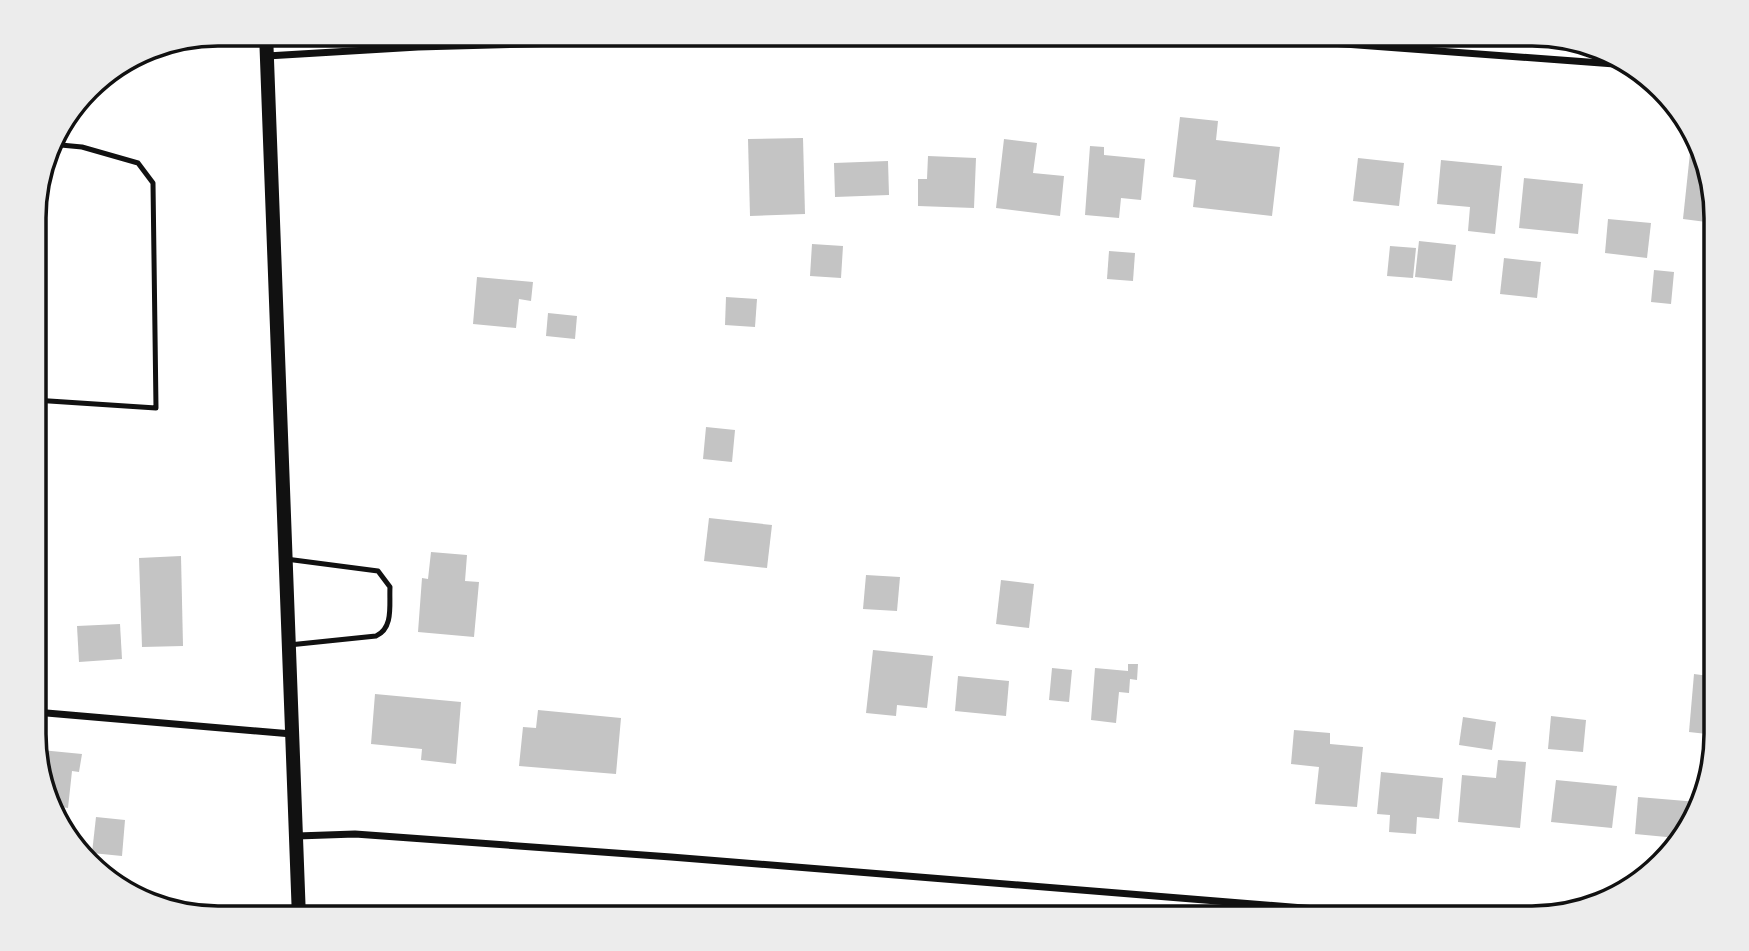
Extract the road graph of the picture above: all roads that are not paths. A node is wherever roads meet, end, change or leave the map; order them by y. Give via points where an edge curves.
1 (267, 46) edge
2 (454, 46) edge
3 (1370, 46) edge
4 (267, 56) junction
5 (1609, 64) edge
6 (62, 145) edge
7 (46, 401) edge
8 (285, 559) junction
9 (289, 645) junction
10 (46, 713) edge
11 (292, 734) junction
12 (296, 836) junction
13 (1267, 905) edge
14 (299, 906) edge

1 - 4 main road
2 - 4 street
3 - 5 street
4 - 8 main road
6 - 7 lane via 138,163 153,183 156,408
8 - 9 main road
8 - 9 lane via 378,571 390,587 384,632
9 - 11 main road
10 - 11 street
11 - 12 main road
12 - 13 street via 355,834
12 - 14 main road

